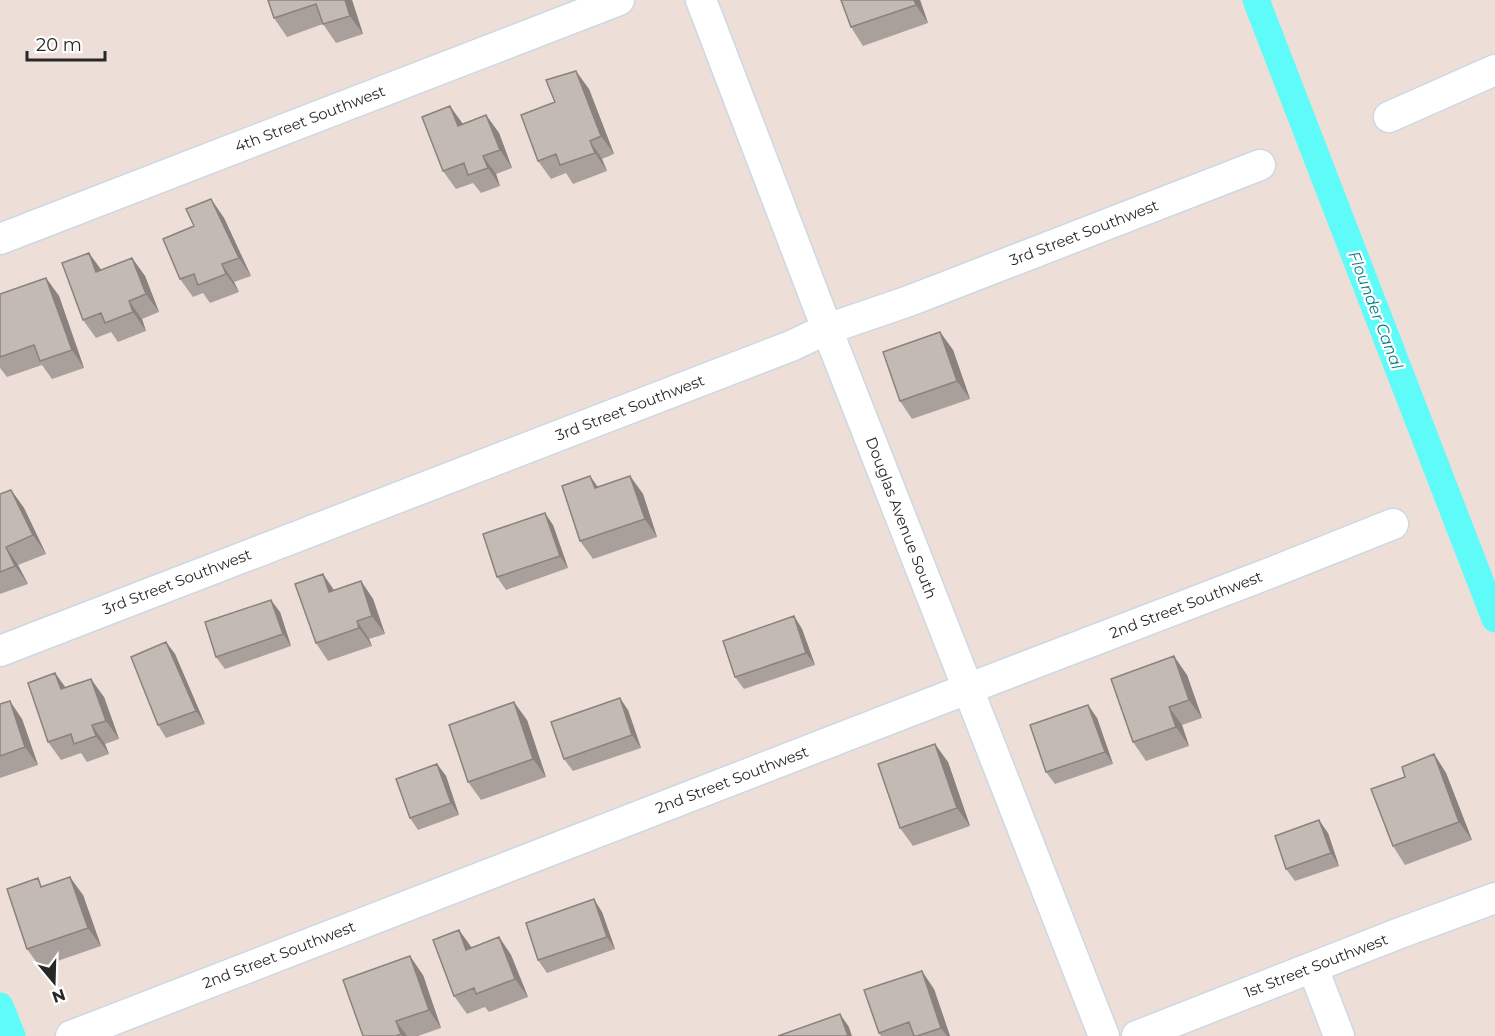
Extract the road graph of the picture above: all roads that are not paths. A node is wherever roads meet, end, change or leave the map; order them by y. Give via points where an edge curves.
1 (620, 0) edge
2 (701, 0) edge
3 (1495, 70) edge
4 (1389, 117) dead end
5 (1260, 165) dead end
6 (0, 238) edge
7 (827, 329) junction
8 (1394, 524) dead end
9 (0, 651) edge
10 (967, 689) junction
11 (1495, 898) edge
12 (1312, 968) junction
13 (71, 1036) edge
14 (1104, 1036) edge
15 (1137, 1036) edge
16 (1339, 1036) edge

1 - 6 street, 4th Street Southwest
2 - 7 street, Douglas Avenue South
3 - 4 street
5 - 7 street, 3rd Street Southwest
7 - 9 street, 3rd Street Southwest
7 - 10 street, Douglas Avenue South
8 - 10 street, 2nd Street Southwest
10 - 13 street, 2nd Street Southwest
10 - 14 street, Douglas Avenue South
11 - 12 street, 1st Street Southwest
12 - 15 street, 1st Street Southwest
12 - 16 street

